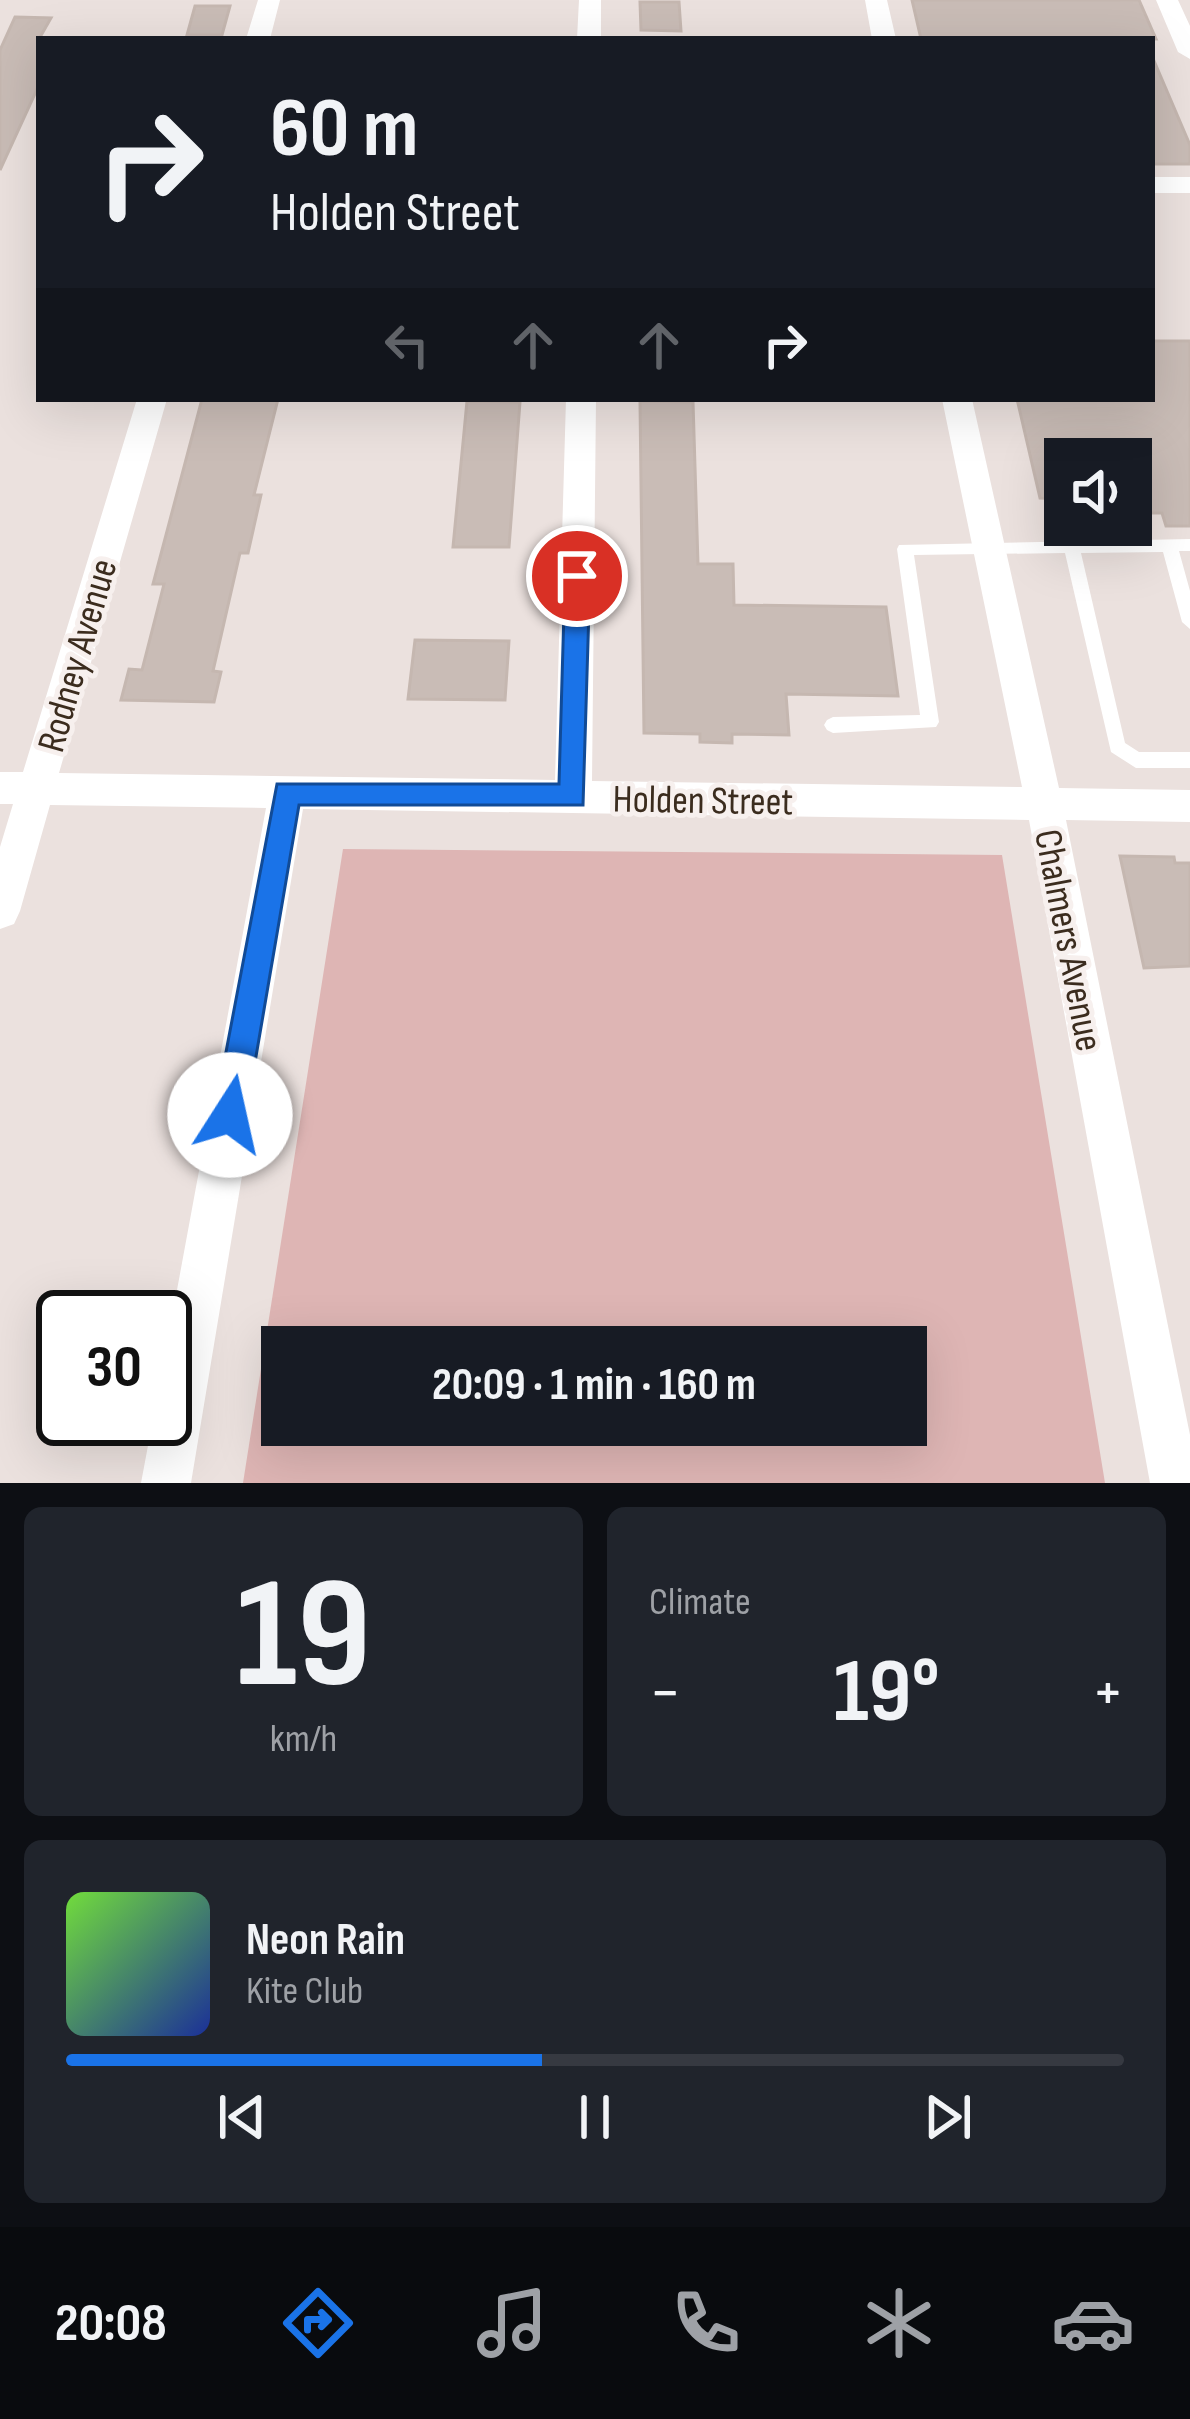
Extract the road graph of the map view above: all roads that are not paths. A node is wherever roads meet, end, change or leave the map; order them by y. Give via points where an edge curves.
1 (269, 0) edge
2 (590, 0) edge
3 (876, 0) edge
4 (1176, 9) edge
5 (259, 36) edge
6 (589, 36) edge
7 (883, 36) edge
8 (1190, 52) edge
9 (1155, 185) edge
10 (1190, 185) edge
11 (151, 402) edge
12 (580, 402) edge
13 (959, 402) edge
14 (1169, 545) junction
15 (1190, 545) edge
16 (1072, 548) junction
17 (990, 549) junction
18 (1190, 622) edge
19 (833, 725) dead end
20 (1190, 760) edge
21 (18, 788) edge
22 (287, 793) junction
23 (573, 796) junction
24 (1044, 803) junction
25 (1190, 806) edge
26 (0, 911) edge
27 (166, 1483) edge
28 (1175, 1483) edge

1 - 5 street
2 - 6 street
3 - 7 street
4 - 8 street
9 - 10 street
11 - 21 street, Rodney Avenue
12 - 23 street
13 - 17 street, Chalmers Avenue
14 - 15 lane
14 - 16 lane
14 - 18 lane
16 - 17 lane
16 - 20 lane via 1117,747 1136,760
17 - 19 lane via 904,549 930,722
17 - 24 street, Chalmers Avenue
21 - 22 street, Holden Street
21 - 26 street, Rodney Avenue
22 - 23 street, Holden Street
22 - 27 street
23 - 24 street, Holden Street
24 - 25 street, Holden Street
24 - 28 street, Chalmers Avenue

